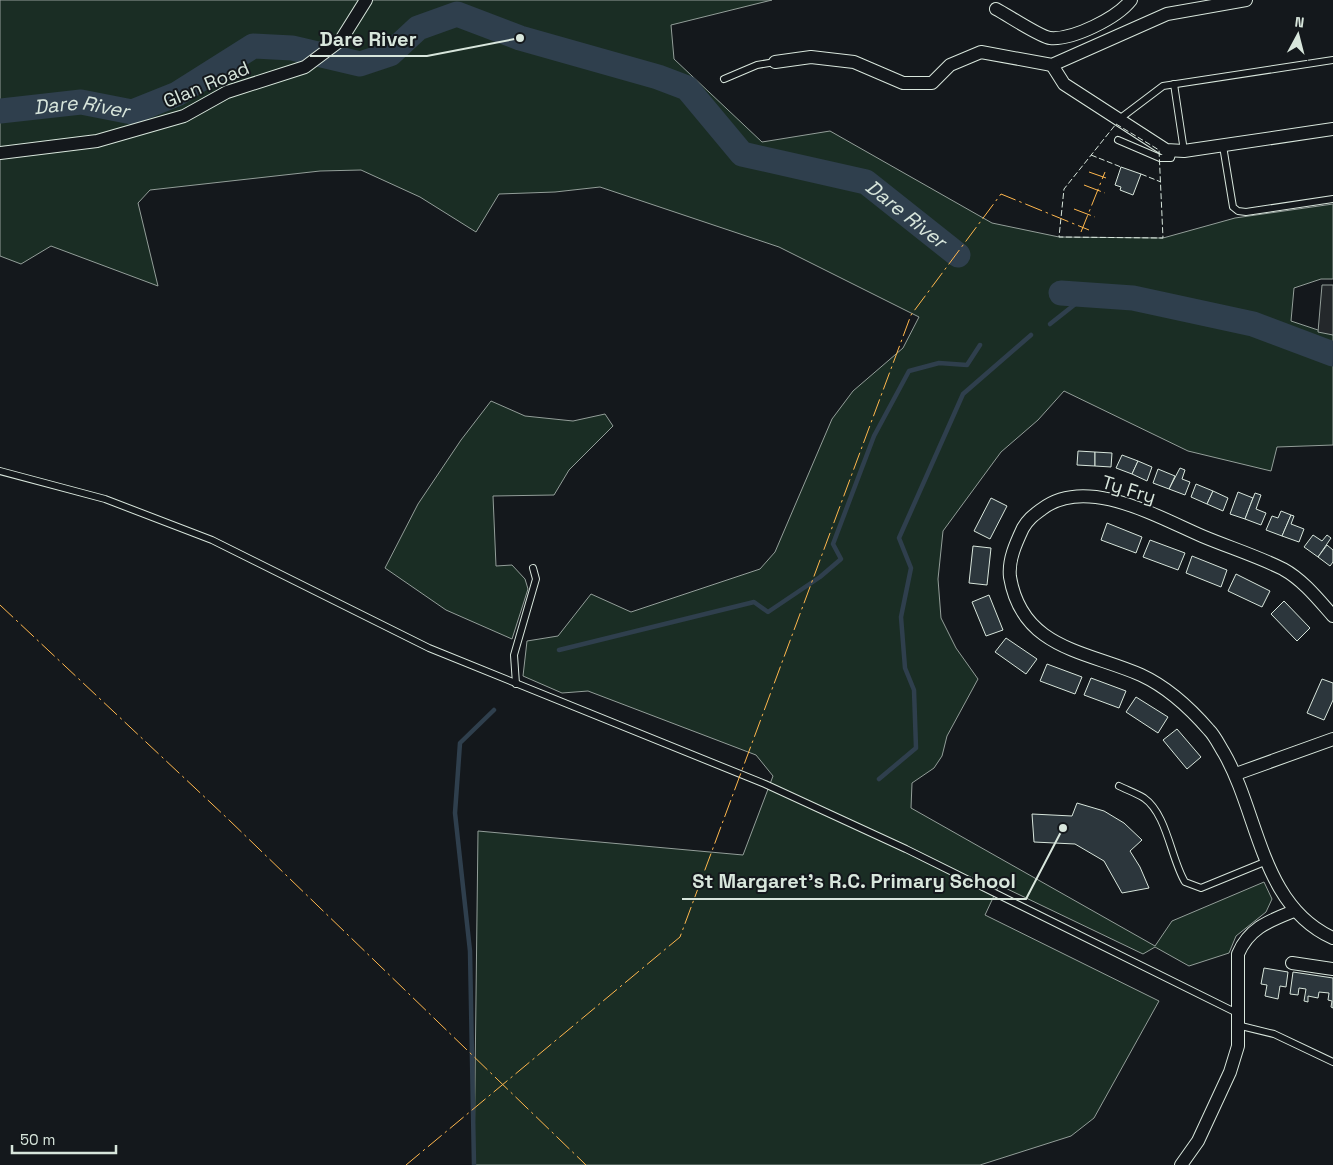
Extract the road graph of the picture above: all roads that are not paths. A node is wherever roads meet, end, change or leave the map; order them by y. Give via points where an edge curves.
1 (366, 0) edge
2 (1131, 0) edge
3 (1246, 0) edge
4 (996, 9) dead end
5 (1115, 14) junction
6 (1130, 29) junction
7 (1333, 60) edge
8 (775, 62) joint
9 (1045, 64) junction
10 (724, 79) dead end
11 (1174, 84) junction
12 (1118, 120) junction
13 (1333, 129) edge
14 (1118, 140) dead end
15 (1224, 146) junction
16 (1179, 151) junction
17 (0, 152) edge
18 (1333, 199) edge
19 (0, 471) edge
20 (533, 568) dead end
21 (1333, 616) edge
22 (516, 684) junction
23 (1333, 739) edge
24 (1236, 774) junction
25 (1119, 786) dead end
26 (1267, 861) junction
27 (1294, 911) junction
28 (1333, 938) edge
29 (1292, 963) dead end
30 (1333, 969) edge
31 (1237, 1019) junction
32 (1333, 1062) edge
33 (1181, 1165) edge

1 - 17 street, Glan Road via 341,40 304,67 227,92 184,116 97,141
2 - 5 street
3 - 6 street via 1167,14
4 - 5 street via 1049,38 1077,34
5 - 6 street
6 - 9 street
7 - 11 lane
8 - 9 street via 811,58 854,62 903,83 932,83 950,65 981,52
8 - 10 lane via 757,65
9 - 12 street via 1064,84
11 - 12 lane via 1163,86
11 - 16 lane
12 - 16 street via 1166,150
13 - 15 street
14 - 16 lane via 1160,158 1171,158
15 - 16 street
15 - 18 lane via 1233,207 1238,211
19 - 22 lane via 105,499 212,540 429,648
20 - 22 lane via 536,579 514,655
21 - 24 street, Ty Fry via 1309,589 1284,570 1102,497 1075,496 1051,502 1028,520 1014,547 1010,574 1016,602 1032,625 1052,642 1142,676 1176,697 1211,731
22 - 31 lane via 786,794 906,849
23 - 24 street
24 - 26 street, Ty Fry
25 - 26 lane via 1145,799 1158,815 1185,882 1201,888
26 - 27 street, Ty Fry via 1276,884
27 - 28 street, Ty Fry via 1317,931
27 - 31 street via 1260,925 1244,940 1238,954
29 - 30 street
31 - 32 lane
31 - 33 street via 1238,1046 1230,1072 1198,1141

